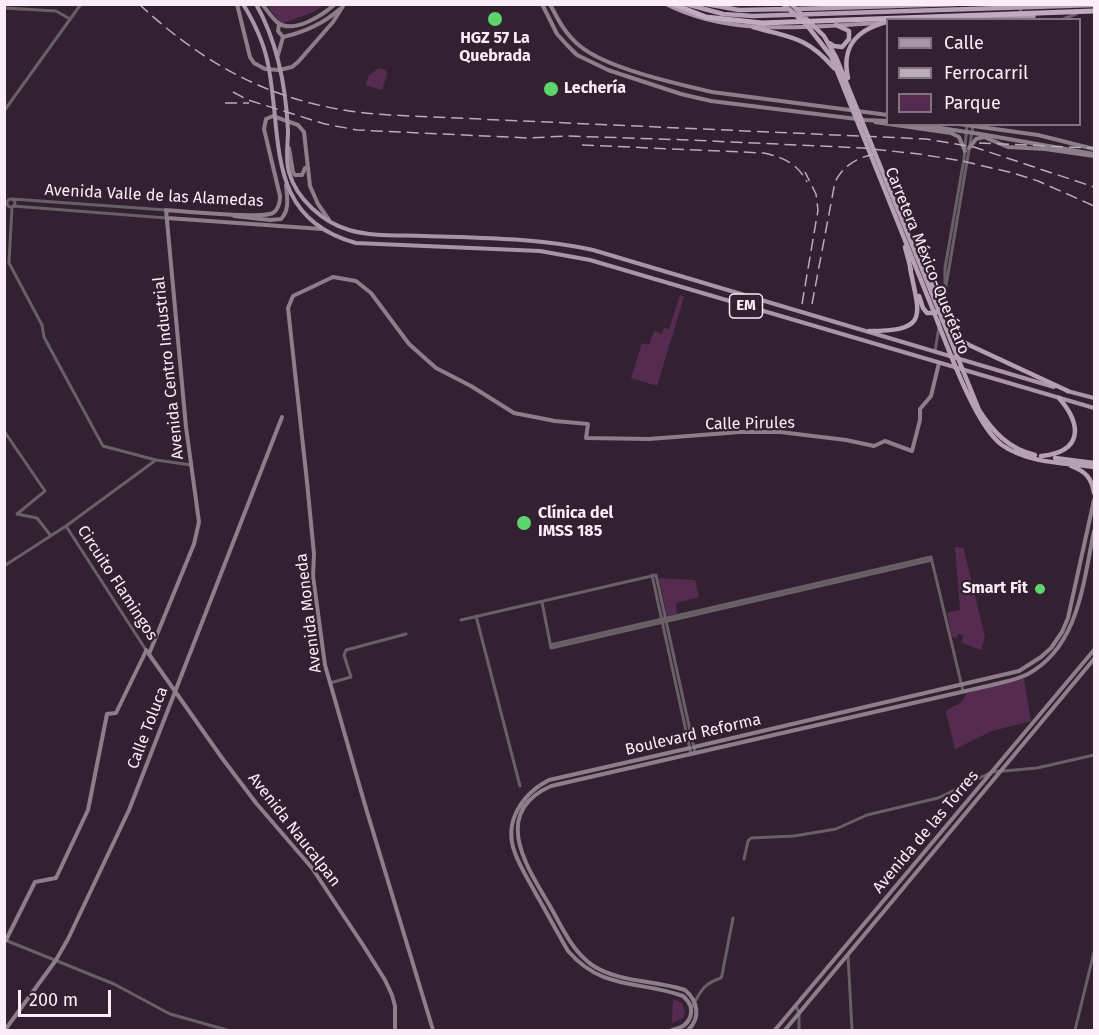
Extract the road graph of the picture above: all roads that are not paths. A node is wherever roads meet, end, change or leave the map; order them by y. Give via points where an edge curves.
1 (72, 4) edge
2 (237, 4) edge
3 (243, 4) edge
4 (256, 4) edge
5 (262, 4) edge
6 (335, 4) edge
7 (542, 4) edge
8 (550, 4) edge
9 (666, 4) edge
10 (673, 4) edge
11 (686, 4) edge
12 (706, 4) edge
13 (783, 4) edge
14 (791, 4) edge
15 (956, 4) edge
16 (81, 5) edge
17 (344, 5) edge
18 (1095, 5) edge
19 (1026, 6) edge
20 (4, 8) edge
21 (1095, 12) edge
22 (1076, 14) junction
23 (913, 18) edge
24 (1016, 18) edge
25 (1067, 18) edge
26 (886, 19) edge
27 (70, 20) junction
28 (886, 22) edge
29 (886, 22) edge
30 (279, 24) junction
31 (836, 25) junction
32 (753, 27) junction
33 (283, 37) junction
34 (822, 38) junction
35 (828, 43) junction
36 (278, 55) junction
37 (837, 71) junction
38 (851, 89) junction
39 (751, 97) junction
40 (852, 101) junction
41 (750, 106) junction
42 (4, 111) edge
43 (886, 115) edge
44 (865, 120) junction
45 (886, 121) edge
46 (886, 123) edge
47 (904, 126) edge
48 (928, 126) edge
49 (970, 126) edge
50 (970, 126) edge
51 (970, 126) edge
52 (977, 126) edge
53 (968, 132) junction
54 (288, 140) junction
55 (969, 148) junction
56 (1095, 149) edge
57 (965, 151) junction
58 (307, 153) junction
59 (1095, 155) edge
60 (963, 178) junction
61 (286, 185) junction
62 (8, 200) edge
63 (897, 204) junction
64 (9, 206) edge
65 (166, 210) junction
66 (225, 215) junction
67 (167, 218) junction
68 (211, 220) junction
69 (329, 220) junction
70 (322, 229) junction
71 (401, 235) junction
72 (903, 235) junction
73 (546, 241) junction
74 (400, 245) junction
75 (546, 251) junction
76 (909, 264) junction
77 (946, 291) junction
78 (944, 305) junction
79 (944, 324) junction
80 (870, 331) junction
81 (935, 351) junction
82 (939, 363) junction
83 (1068, 391) junction
84 (1059, 398) junction
85 (1095, 398) edge
86 (1095, 408) edge
87 (282, 417) dead end
88 (987, 426) junction
89 (4, 431) edge
90 (586, 438) joint
91 (1041, 456) junction
92 (156, 460) junction
93 (1060, 462) junction
94 (191, 465) junction
95 (1095, 465) edge
96 (1095, 493) edge
97 (1095, 500) edge
98 (199, 522) joint
99 (66, 526) junction
100 (1095, 531) edge
101 (51, 536) junction
102 (4, 566) edge
103 (542, 602) junction
104 (476, 616) junction
105 (664, 619) junction
106 (461, 620) dead end
107 (406, 634) dead end
108 (1095, 650) edge
109 (148, 652) junction
110 (1095, 659) edge
111 (330, 683) junction
112 (962, 685) junction
113 (963, 691) junction
114 (174, 692) junction
115 (692, 747) junction
116 (693, 753) junction
117 (1095, 755) edge
118 (1001, 770) junction
119 (992, 772) junction
120 (520, 786) dead end
121 (744, 859) dead end
122 (733, 918) dead end
123 (560, 924) junction
124 (554, 927) junction
125 (5, 940) edge
126 (1095, 952) edge
127 (848, 954) junction
128 (56, 960) junction
129 (695, 1001) junction
130 (796, 1005) junction
131 (691, 1009) junction
132 (799, 1013) junction
133 (4, 1030) edge
134 (227, 1030) edge
135 (395, 1030) edge
136 (433, 1030) edge
137 (672, 1030) edge
138 (688, 1030) edge
139 (775, 1030) edge
140 (784, 1030) edge
141 (799, 1030) edge
142 (852, 1030) edge
143 (1075, 1030) edge

1 - 16 street
2 - 17 main road via 250,57 265,69 279,70 298,62
3 - 61 main road, EM via 268,63
4 - 36 main road, EM
5 - 30 main road
6 - 30 main road via 300,24
7 - 41 main road via 557,34 577,55 608,70 681,94
8 - 39 main road via 561,26 594,56 683,86
9 - 32 main road via 703,19
10 - 26 highway via 706,17 762,23
11 - 19 highway via 723,14 753,16
12 - 15 highway via 753,10
13 - 34 highway, Carretera México-Querétaro
14 - 34 highway, Carretera México-Querétaro
16 - 27 street
17 - 33 main road via 324,22
18 - 19 highway
19 - 24 street
20 - 27 street via 56,11
21 - 22 main road
21 - 23 highway
22 - 24 main road
22 - 25 street
27 - 42 street
28 - 31 main road
29 - 38 highway via 864,29 849,50 845,64
30 - 33 main road via 278,31
31 - 32 main road
31 - 35 highway via 849,31 849,39 842,47
32 - 37 highway via 802,40
33 - 36 main road
34 - 35 highway, Carretera México-Querétaro
34 - 37 highway, Carretera México-Querétaro
35 - 38 highway, Carretera México-Querétaro
36 - 54 main road, EM
37 - 40 highway, Carretera México-Querétaro
38 - 40 highway, Carretera México-Querétaro
39 - 41 main road
39 - 43 main road
40 - 63 highway, Carretera México-Querétaro
40 - 72 highway, Carretera México-Querétaro
41 - 44 main road
44 - 45 main road
44 - 46 main road
47 - 57 main road via 956,135
48 - 53 main road
49 - 53 street
50 - 55 street
51 - 57 street
52 - 56 main road
53 - 59 main road
54 - 58 main road via 295,175 304,174
54 - 69 main road, EM via 286,154 292,181 309,205
55 - 59 main road via 976,139 984,137 1008,147
55 - 60 street
57 - 60 street
58 - 66 main road, Avenida Valle de las Alamedas via 306,137 298,125 273,116 266,119 264,129 280,196 278,208 268,215
58 - 69 main road, Avenida Valle de las Alamedas via 310,186
60 - 77 street
61 - 66 main road via 287,207 281,219
61 - 70 main road, EM via 301,211
62 - 64 street
62 - 64 street via 14,203
62 - 65 street, Avenida Valle de las Alamedas
63 - 77 highway via 932,284 936,291
63 - 79 highway, Carretera México-Querétaro
64 - 67 street, Avenida Valle de las Alamedas
64 - 92 street via 9,263 103,446
65 - 66 main road, Avenida Valle de las Alamedas
65 - 67 main road, Avenida Centro Industrial
66 - 68 main road
67 - 68 main road, Avenida Valle de las Alamedas
67 - 94 main road, Avenida Centro Industrial
68 - 70 main road, Avenida Valle de las Alamedas
69 - 71 main road, EM via 350,231
70 - 74 main road, EM via 356,243
71 - 73 main road, EM
71 - 74 main road
72 - 76 highway
72 - 88 highway, Carretera México-Querétaro via 976,411
73 - 75 main road
73 - 80 main road, EM via 593,250
74 - 75 main road, EM
75 - 82 main road, EM via 590,260
76 - 78 highway via 925,311 932,314
76 - 80 highway via 918,304 914,322 900,330
77 - 78 street
78 - 81 street
79 - 83 highway via 957,338
79 - 88 highway, Carretera México-Querétaro
80 - 81 main road, EM
81 - 83 main road, EM
82 - 84 main road, EM
82 - 90 main road, Calle Pirules via 931,396 920,410 912,451 885,441 873,446 780,432
83 - 85 main road, EM
84 - 86 main road, EM
84 - 91 highway via 1073,418 1074,433 1064,451
87 - 114 main road, Calle Toluca
88 - 91 highway, Carretera México-Querétaro via 1020,451
88 - 93 highway, Carretera México-Querétaro via 1002,445 1019,454
89 - 101 street via 45,491 17,514 37,518
90 - 111 main road, Avenida Moneda via 588,424 514,413 436,368 409,344 361,284 333,277 290,301 313,576
91 - 95 highway, Carretera México-Querétaro
92 - 94 street
92 - 99 street
93 - 95 highway, Carretera México-Querétaro
93 - 96 highway via 1084,472
94 - 98 main road, Avenida Centro Industrial
97 - 112 main road, Boulevard Reforma via 1068,618 1057,640 1043,656 1024,668
98 - 109 main road, Circuito Flamingos via 194,544
99 - 101 street
99 - 109 street, Circuito Flamingos
100 - 113 main road, Boulevard Reforma via 1076,611 1058,649 1026,675
101 - 102 street
103 - 104 street
103 - 105 street via 654,575
103 - 105 street via 551,646
104 - 106 street
104 - 120 street
105 - 112 street via 932,559
105 - 115 street
107 - 111 street via 346,650 351,677
108 - 119 main road, Avenida de las Torres
109 - 114 main road, Avenida Naucalpan
109 - 125 main road via 116,713 107,714 88,810 56,878 35,882
110 - 118 main road, Avenida de las Torres
111 - 136 main road, Avenida Moneda
112 - 113 street
112 - 115 main road, Boulevard Reforma
113 - 116 main road, Boulevard Reforma
114 - 128 main road, Calle Toluca via 129,810
114 - 135 main road, Avenida Naucalpan via 256,803 312,868 363,945 392,995
115 - 116 street
115 - 124 main road, Boulevard Reforma via 549,780 525,797 513,821 513,848
116 - 123 main road, Boulevard Reforma via 551,786 527,802 519,821 517,841
117 - 118 street via 1037,768
118 - 119 street
118 - 127 main road, Avenida de las Torres
119 - 121 street via 938,798 867,814 836,829 751,838
119 - 130 main road, Avenida de las Torres
122 - 129 street via 721,978 708,983
123 - 124 street
123 - 129 main road, Boulevard Reforma via 572,946 597,968 613,975 678,987
124 - 131 main road, Boulevard Reforma via 579,964 594,974 683,996
125 - 128 street
126 - 143 street
127 - 132 main road, Avenida de las Torres
127 - 142 street
128 - 133 main road, Calle Toluca
128 - 134 street via 170,1014
129 - 131 street
129 - 138 main road via 695,1020
130 - 132 street
130 - 139 main road, Avenida de las Torres
131 - 137 main road via 687,1024
132 - 140 main road, Avenida de las Torres
132 - 141 street

